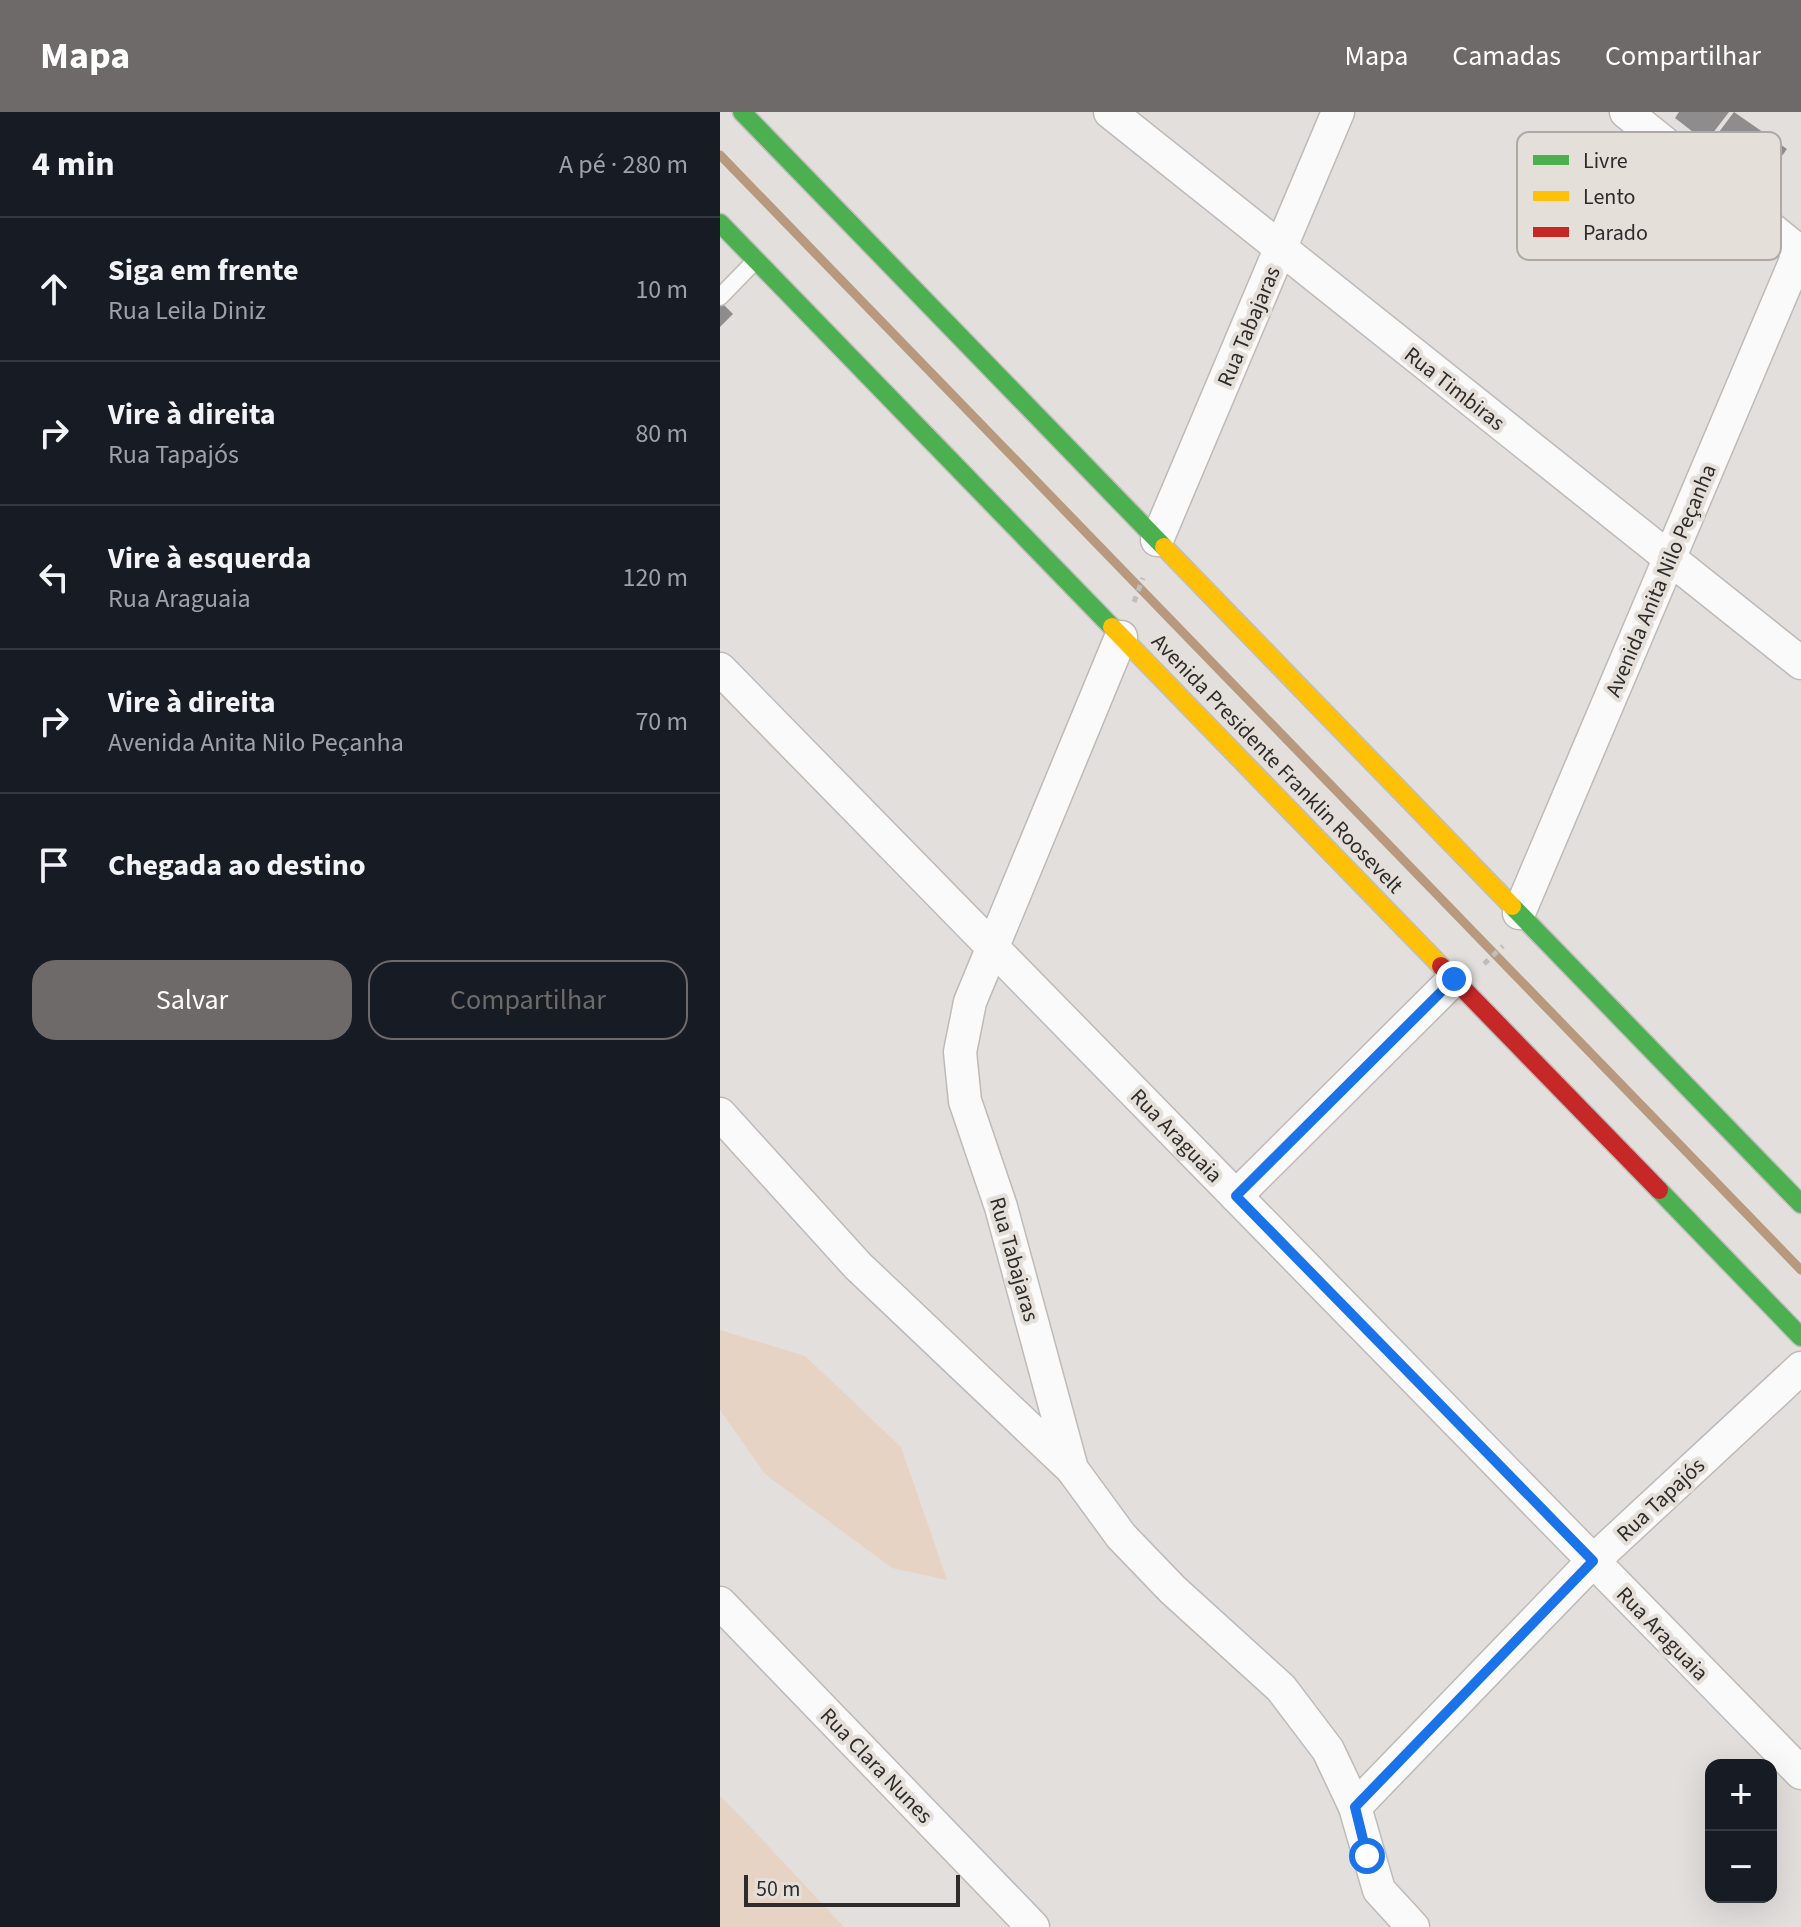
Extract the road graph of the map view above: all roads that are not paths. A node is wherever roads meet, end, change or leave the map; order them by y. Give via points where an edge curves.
1 (742, 112) edge
2 (1110, 112) edge
3 (1338, 112) edge
4 (1626, 112) edge
5 (1651, 132) edge
6 (720, 223) edge
7 (1781, 236) edge
8 (1281, 249) junction
9 (1800, 251) edge
10 (757, 260) junction
11 (720, 297) edge
12 (1157, 540) junction
13 (1670, 558) junction
14 (1121, 637) junction
15 (1801, 663) edge
16 (720, 669) edge
17 (1513, 927) junction
18 (993, 948) junction
19 (1467, 973) junction
20 (720, 1114) edge
21 (1236, 1196) junction
22 (1801, 1204) edge
23 (1801, 1337) edge
24 (1801, 1368) edge
25 (1072, 1469) junction
26 (1593, 1561) junction
27 (720, 1603) edge
28 (1801, 1773) edge
29 (1355, 1807) junction
30 (1033, 1927) edge
31 (1413, 1927) edge

1 - 12 main road
2 - 8 street, Rua Timbiras
3 - 8 street, Rua Tabajaras
4 - 5 street
6 - 10 main road, Avenida Presidente Franklin Roosevelt
7 - 9 street
8 - 12 street, Rua Tabajaras
8 - 13 street, Rua Timbiras
9 - 13 street, Avenida Anita Nilo Peçanha
10 - 11 lane
10 - 14 main road, Avenida Presidente Franklin Roosevelt
12 - 17 main road
13 - 15 street, Rua Timbiras
13 - 17 street, Avenida Anita Nilo Peçanha
14 - 18 street, Rua Tabajaras
14 - 19 main road, Avenida Presidente Franklin Roosevelt
16 - 18 street, Rua Araguaia
17 - 22 main road
18 - 21 street, Rua Araguaia
18 - 25 street, Rua Tabajaras via 970,1002 960,1052 965,1101 1001,1207
19 - 21 street
19 - 23 main road, Avenida Presidente Franklin Roosevelt
20 - 25 street via 858,1266
21 - 26 street, Rua Araguaia
24 - 26 street, Rua Tapajós
25 - 29 street, Rua Tabajaras via 1121,1536 1281,1688 1328,1750
26 - 28 street, Rua Araguaia
26 - 29 street, Rua Tapajós
27 - 30 street, Rua Clara Nunes
29 - 31 street, Rua Tabajaras via 1379,1890

